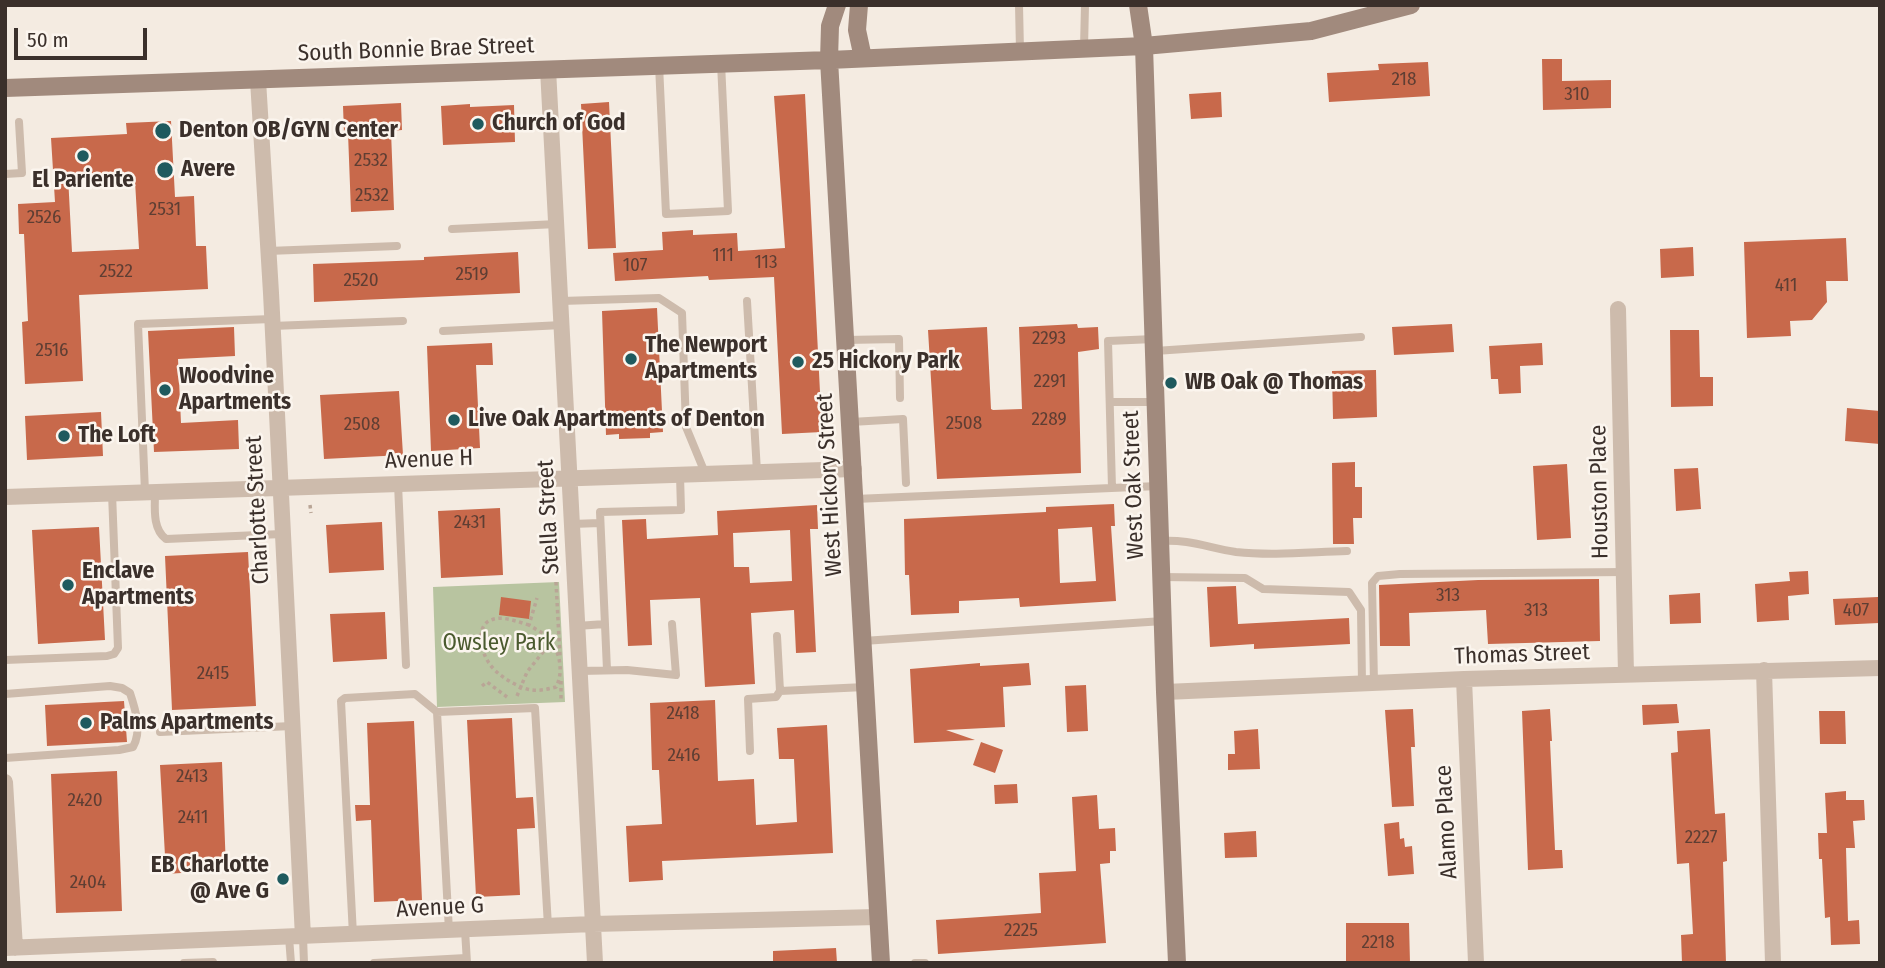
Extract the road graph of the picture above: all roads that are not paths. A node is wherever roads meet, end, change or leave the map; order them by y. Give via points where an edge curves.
1 (837, 5) edge
2 (859, 5) edge
3 (1020, 5) edge
4 (1085, 5) edge
5 (1138, 5) edge
6 (1411, 5) edge
7 (1144, 46) junction
8 (1084, 48) junction
9 (1020, 51) junction
10 (863, 58) junction
11 (829, 60) junction
12 (721, 63) junction
13 (659, 65) junction
14 (548, 69) junction
15 (258, 80) junction
16 (5, 88) edge
17 (19, 122) dead end
18 (5, 174) edge
19 (556, 224) junction
20 (452, 229) dead end
21 (397, 246) dead end
22 (268, 251) junction
23 (561, 301) junction
24 (747, 301) dead end
25 (1618, 309) dead end
26 (403, 321) dead end
27 (272, 322) junction
28 (562, 325) junction
29 (443, 331) dead end
30 (1361, 337) dead end
31 (846, 340) junction
32 (1154, 345) junction
33 (900, 398) dead end
34 (1110, 402) junction
35 (1156, 402) junction
36 (851, 422) junction
37 (854, 469) junction
38 (757, 472) junction
39 (705, 474) junction
40 (680, 475) junction
41 (570, 478) junction
42 (906, 483) dead end
43 (398, 484) junction
44 (1158, 486) junction
45 (279, 488) junction
46 (1112, 488) junction
47 (150, 492) junction
48 (111, 493) junction
49 (5, 497) edge
50 (855, 499) junction
51 (572, 523) junction
52 (600, 523) junction
53 (282, 534) junction
54 (1160, 541) junction
55 (1347, 551) dead end
56 (1625, 572) junction
57 (1161, 577) junction
58 (1163, 621) junction
59 (605, 624) junction
60 (672, 624) dead end
61 (577, 626) junction
62 (777, 636) dead end
63 (863, 641) junction
64 (5, 660) edge
65 (406, 665) dead end
66 (1880, 668) edge
67 (607, 670) junction
68 (1764, 670) junction
69 (580, 671) junction
70 (1626, 674) junction
71 (1464, 679) junction
72 (1368, 683) junction
73 (865, 687) junction
74 (780, 691) junction
75 (1165, 692) junction
76 (5, 694) edge
77 (437, 712) junction
78 (292, 726) junction
79 (160, 732) dead end
80 (750, 751) dead end
81 (5, 758) edge
82 (5, 782) edge
83 (7, 843) edge
84 (877, 917) junction
85 (593, 924) junction
86 (548, 926) junction
87 (457, 930) junction
88 (353, 935) junction
89 (296, 937) junction
90 (212, 940) junction
91 (12, 950) edge
92 (466, 960) edge
93 (213, 962) edge
94 (184, 963) edge
95 (290, 963) edge
96 (304, 963) edge
97 (374, 963) edge
98 (594, 963) edge
99 (881, 963) edge
100 (915, 963) edge
101 (925, 963) edge
102 (1177, 963) edge
103 (1476, 963) edge
104 (1773, 963) edge

1 - 11 main road, West Hickory Street via 830,26
2 - 10 main road via 857,30
3 - 9 lane
4 - 8 lane
5 - 7 main road, West Oak Street
6 - 7 main road, South Bonnie Brae Street via 1311,31
7 - 8 main road, South Bonnie Brae Street
7 - 32 main road, West Oak Street
8 - 9 main road, South Bonnie Brae Street
9 - 10 main road, South Bonnie Brae Street
10 - 11 main road, South Bonnie Brae Street
11 - 12 main road, South Bonnie Brae Street
11 - 31 main road, West Hickory Street
12 - 13 main road, South Bonnie Brae Street
12 - 13 lane via 728,211 666,214
13 - 14 main road, South Bonnie Brae Street
14 - 15 main road, South Bonnie Brae Street
14 - 19 street, Stella Street
15 - 16 main road, South Bonnie Brae Street
15 - 22 street, Charlotte Street
17 - 18 lane via 22,173
19 - 20 lane
19 - 23 street, Stella Street
21 - 22 lane
22 - 27 street, Charlotte Street
23 - 28 street, Stella Street
23 - 39 lane via 659,298 682,313 686,427
24 - 38 lane
25 - 56 street, Houston Place
26 - 27 lane
27 - 45 street, Charlotte Street
27 - 47 lane via 138,324
28 - 29 lane
28 - 41 street, Stella Street
30 - 32 lane
31 - 33 lane via 899,339
31 - 36 main road, West Hickory Street
32 - 34 lane via 1108,341
32 - 35 main road, West Oak Street
34 - 35 lane
34 - 46 lane
35 - 44 main road, West Oak Street
36 - 37 main road, West Hickory Street
36 - 42 lane via 903,419
37 - 38 street, Avenue H
37 - 50 main road, West Hickory Street
38 - 39 street, Avenue H
39 - 40 street, Avenue H
40 - 41 street, Avenue H
40 - 52 lane via 681,510 600,512
41 - 43 street, Avenue H
41 - 51 street, Stella Street
43 - 45 street, Avenue H
43 - 65 lane
44 - 46 lane
44 - 54 main road, West Oak Street
45 - 47 street, Avenue H
45 - 53 street, Charlotte Street
46 - 50 lane
47 - 48 street, Avenue H
47 - 53 lane via 160,535 166,539
48 - 49 street, Avenue H
48 - 64 lane via 118,649 107,656
50 - 63 main road, West Hickory Street
51 - 52 lane
51 - 61 street, Stella Street
52 - 59 lane
53 - 78 street, Charlotte Street
54 - 55 lane via 1184,540 1236,552 1272,554
54 - 57 main road, West Oak Street
56 - 70 street, Houston Place
56 - 72 lane via 1378,576 1372,583
57 - 58 main road, West Oak Street
57 - 72 lane via 1245,578 1263,589 1349,592 1361,610
58 - 63 lane
58 - 75 main road, West Oak Street
59 - 61 lane
59 - 67 lane
60 - 67 lane via 676,675
61 - 69 street, Stella Street
62 - 74 lane
63 - 73 main road, West Hickory Street
66 - 68 street, Thomas Street
67 - 69 lane
68 - 70 street, Thomas Street
68 - 104 street
69 - 85 street, Stella Street
70 - 71 street, Thomas Street
71 - 72 street, Thomas Street
71 - 103 street, Alamo Place
72 - 75 street, Thomas Street
73 - 74 lane
73 - 84 main road, West Hickory Street
74 - 80 lane via 776,697 748,699
75 - 102 main road, West Oak Street
76 - 81 lane via 122,688 130,694 136,712 138,738 132,747 119,750
77 - 86 lane via 535,708
77 - 87 lane
77 - 88 lane via 415,694 341,701
78 - 79 lane
78 - 89 street, Charlotte Street
82 - 83 street
83 - 91 street
84 - 85 street, Avenue G
84 - 99 main road, West Hickory Street
85 - 86 street, Avenue G
85 - 98 street, Stella Street
86 - 87 street, Avenue G
87 - 88 street, Avenue G
87 - 92 lane
88 - 89 street, Avenue G
89 - 90 street, Avenue G
89 - 95 lane
89 - 96 lane
90 - 91 street, Avenue G
90 - 93 lane
92 - 97 lane
93 - 94 lane
100 - 101 lane

